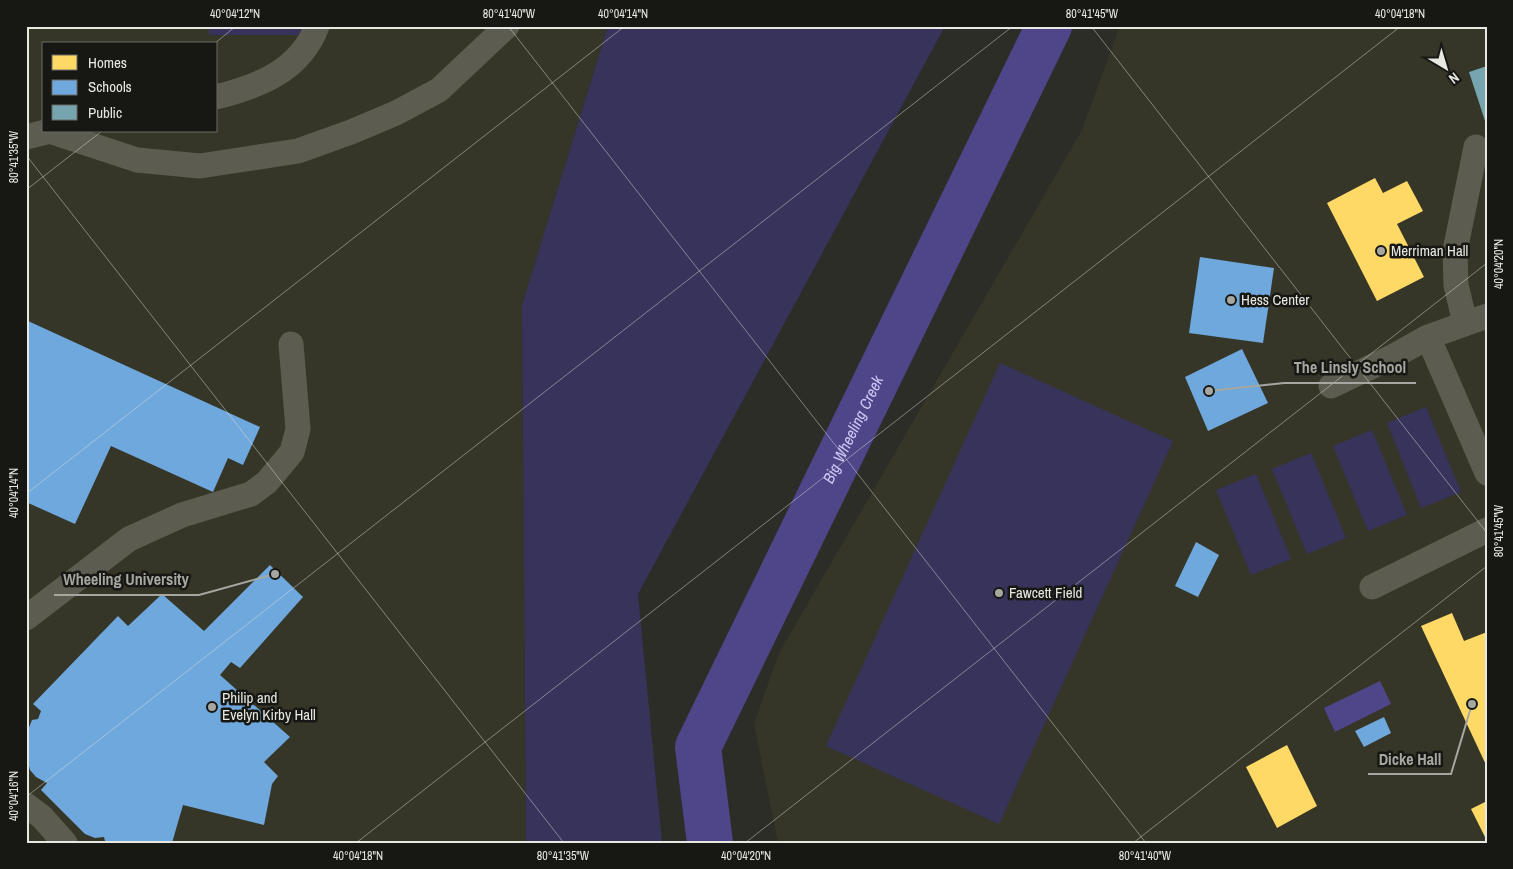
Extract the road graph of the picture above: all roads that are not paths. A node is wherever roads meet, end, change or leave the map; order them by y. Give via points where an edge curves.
1 (317, 26) edge
2 (507, 26) edge
3 (218, 97) edge
4 (46, 132) edge
5 (53, 132) edge
6 (26, 137) edge
7 (1476, 147) dead end
8 (1476, 320) edge
9 (1428, 337) junction
10 (290, 344) dead end
11 (1331, 386) dead end
12 (1487, 473) edge
13 (1487, 530) edge
14 (1372, 587) dead end
15 (26, 618) edge
16 (26, 805) edge
17 (65, 843) edge

1 - 3 street via 311,41 291,67 244,90
2 - 5 street via 439,90 396,113 298,151 200,166 137,160
4 - 6 street
7 - 8 street via 1456,251 1456,285
8 - 9 street
9 - 11 street
9 - 12 street
10 - 15 street via 298,429 292,452 267,482 251,494 182,515 129,538
13 - 14 street
16 - 17 street via 42,817

